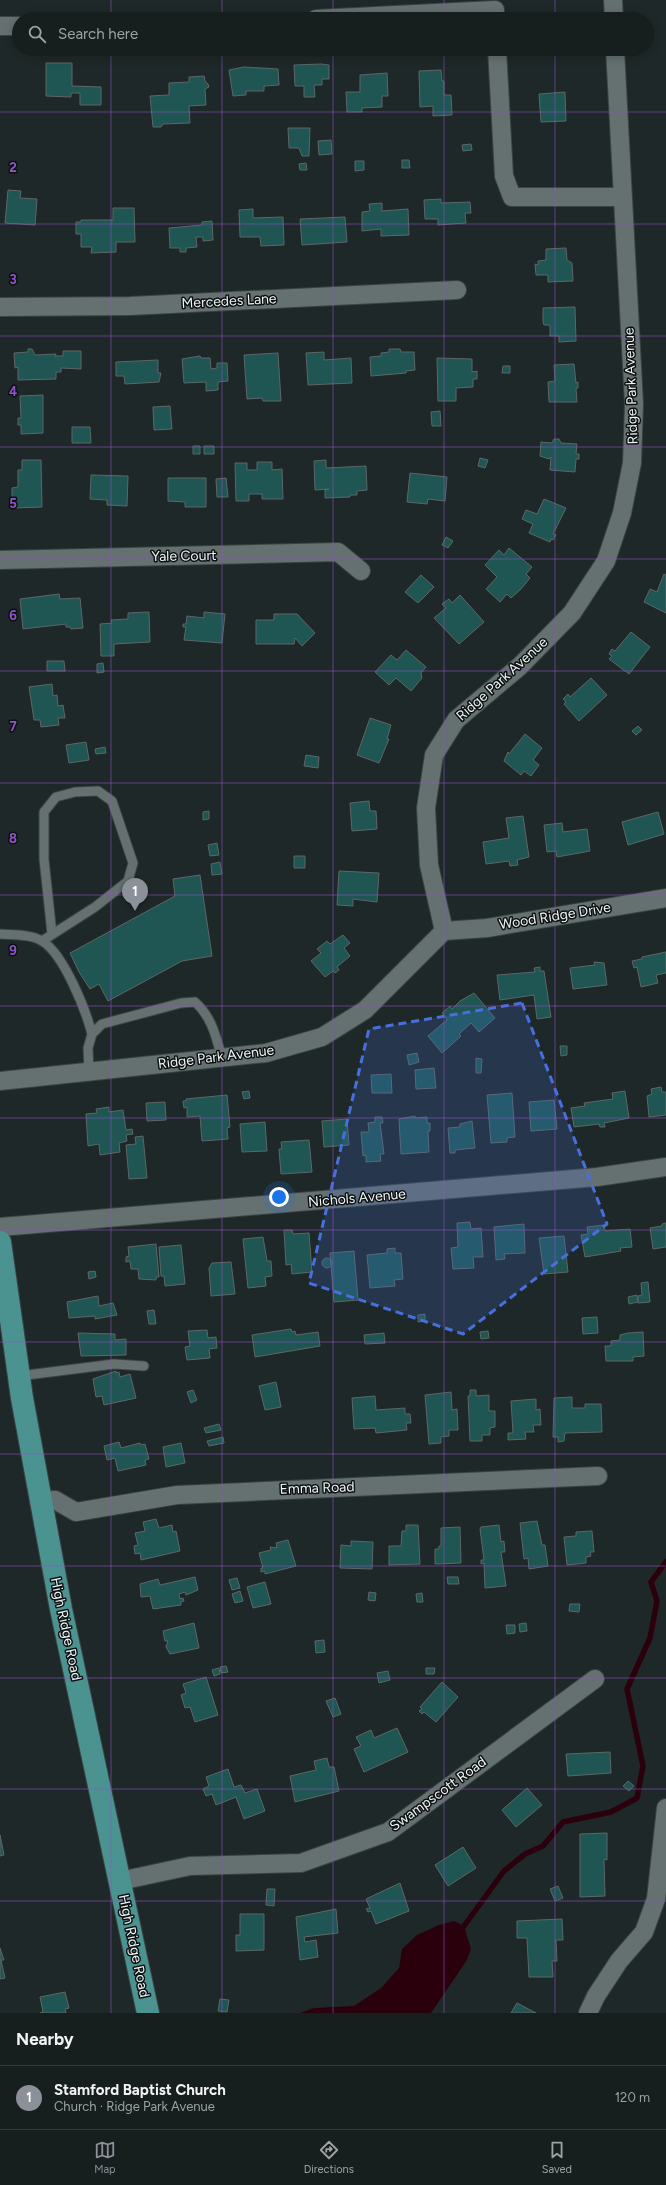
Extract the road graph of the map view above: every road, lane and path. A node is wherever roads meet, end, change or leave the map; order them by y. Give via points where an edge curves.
1 (613, 0) edge
2 (455, 12) edge
3 (495, 12) edge
4 (614, 12) edge
5 (0, 26) edge
6 (12, 26) edge
7 (497, 56) edge
8 (615, 56) edge
9 (622, 197) junction
10 (457, 290) dead end
11 (0, 307) edge
12 (0, 560) edge
13 (362, 571) dead end
14 (666, 898) edge
15 (444, 931) junction
16 (0, 934) edge
17 (52, 934) junction
18 (42, 940) junction
19 (92, 1034) junction
20 (222, 1058) junction
21 (89, 1071) junction
22 (0, 1081) edge
23 (666, 1167) edge
24 (0, 1227) edge
25 (0, 1242) edge
26 (144, 1366) dead end
27 (19, 1376) junction
28 (598, 1476) dead end
29 (41, 1501) junction
30 (594, 1679) dead end
31 (666, 1808) edge
32 (120, 1881) junction
33 (148, 2013) edge
34 (588, 2013) edge

1 - 4 street
2 - 3 street
5 - 6 street
7 - 9 street via 504,176 512,197
8 - 9 street, Ridge Park Avenue
9 - 15 street, Ridge Park Avenue via 634,404 632,463 622,513 606,561 572,613 520,666 456,720 434,756 426,808 429,865
10 - 11 street, Mercedes Lane via 130,306
12 - 13 street, Yale Court via 338,552
14 - 15 street, Wood Ridge Drive via 487,928
15 - 20 street, Ridge Park Avenue via 365,1010 322,1037 266,1053
16 - 18 lane via 22,935
17 - 17 lane via 95,908 128,881 134,863 112,801 98,791 75,792 56,797 44,812 44,859
17 - 18 lane
18 - 19 lane via 58,957 85,1008
19 - 20 lane via 102,1024 181,1003 195,1002 204,1010 212,1026
19 - 21 lane via 88,1048
20 - 21 street, Ridge Park Avenue
21 - 22 street, Ridge Park Avenue
23 - 24 street, Nichols Avenue via 597,1177
25 - 27 main road, High Ridge Road
26 - 27 lane via 114,1364
27 - 29 main road, High Ridge Road
28 - 29 street, Emma Road via 177,1494 76,1512 55,1500
29 - 32 main road, High Ridge Road via 61,1609
30 - 32 street, Swampscott Road via 388,1832 300,1864 190,1866
31 - 34 street via 656,1899 644,1932 619,1961
32 - 33 main road, High Ridge Road

